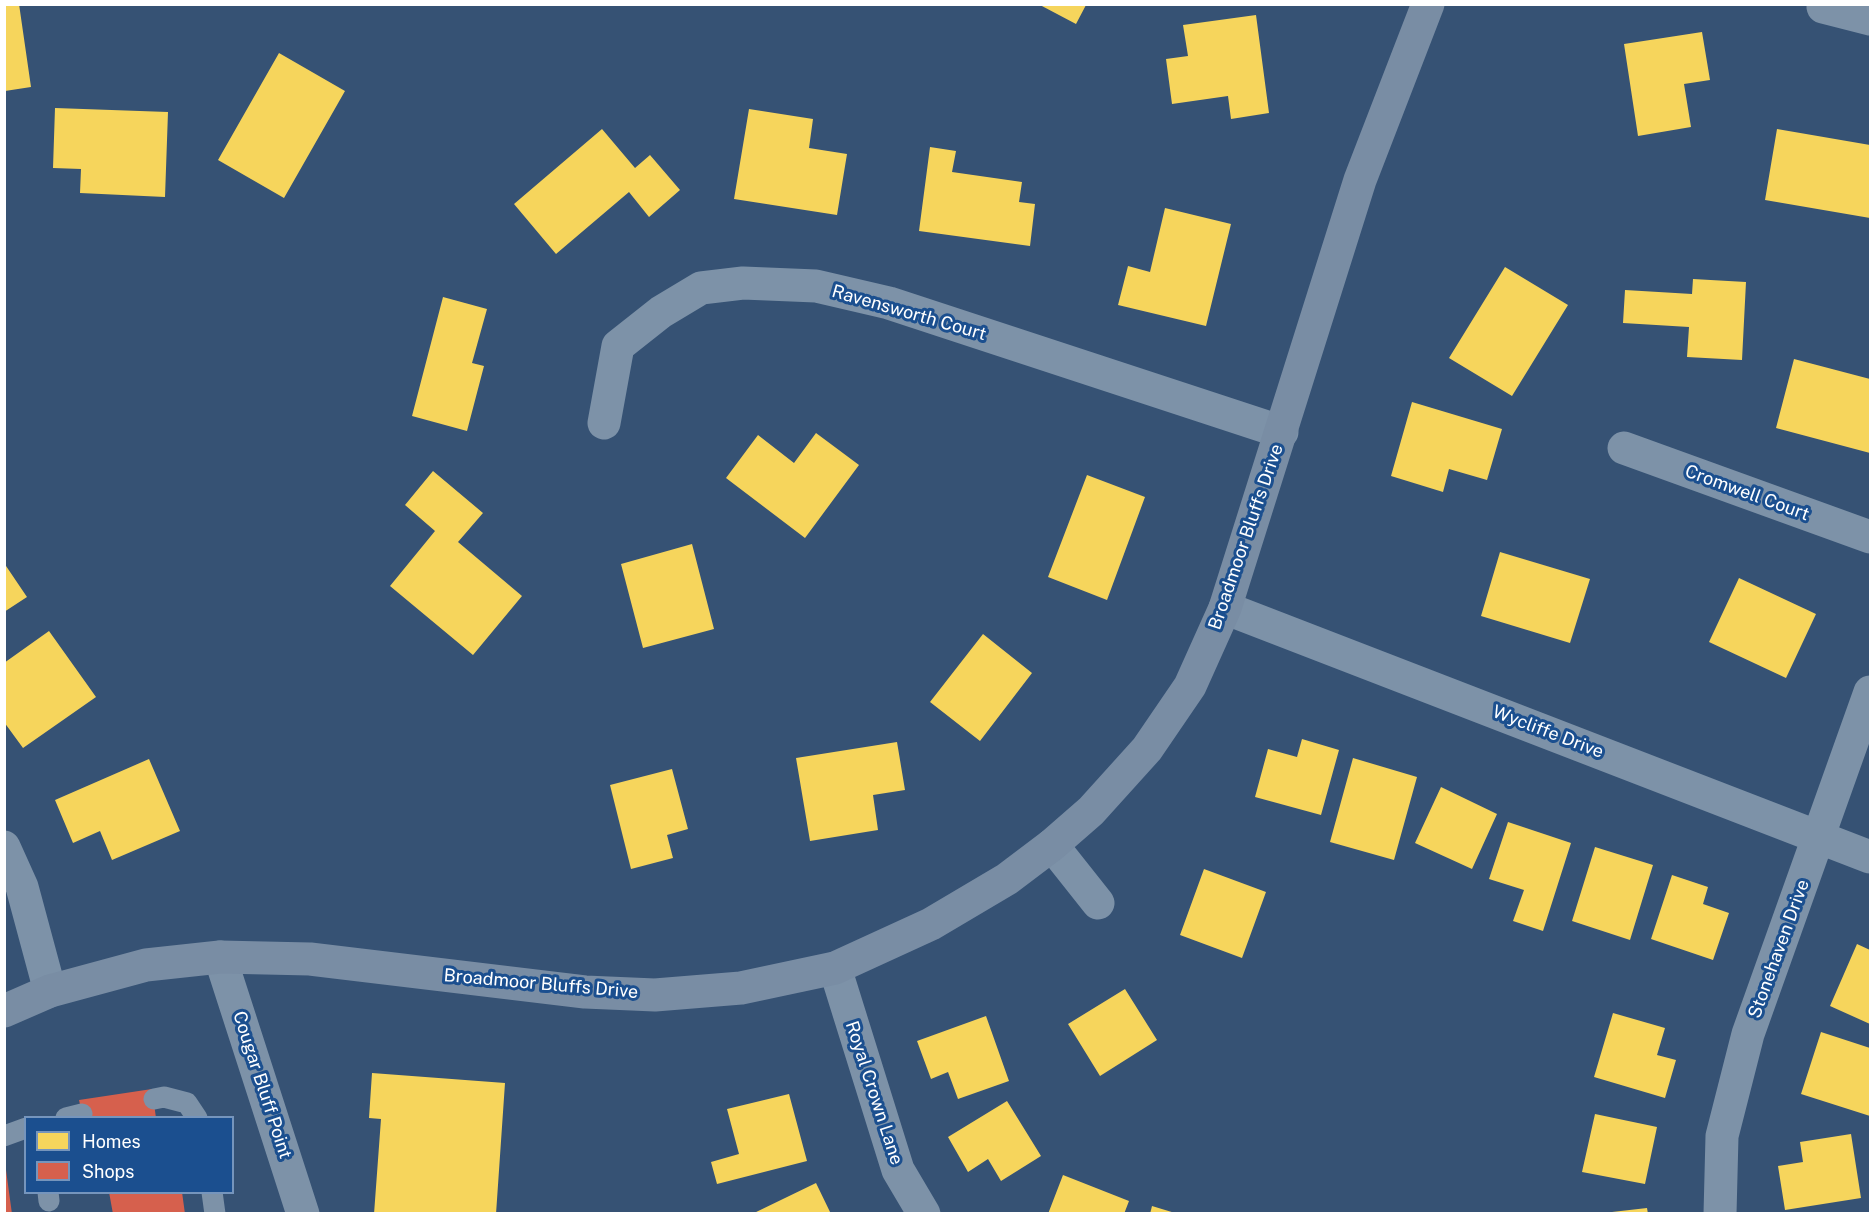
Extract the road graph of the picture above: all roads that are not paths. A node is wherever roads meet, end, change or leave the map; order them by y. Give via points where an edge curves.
1 (1428, 4) edge
2 (1823, 7) dead end
3 (1870, 19) edge
4 (604, 423) dead end
5 (1282, 432) junction
6 (1624, 448) dead end
7 (1870, 537) edge
8 (1225, 608) junction
9 (1870, 692) edge
10 (1819, 837) junction
11 (1052, 845) junction
12 (4, 847) edge
13 (1870, 857) edge
14 (1098, 903) dead end
15 (220, 957) junction
16 (835, 968) junction
17 (50, 991) junction
18 (4, 1011) edge
19 (154, 1099) dead end
20 (196, 1116) edge
21 (24, 1129) edge
22 (4, 1136) edge
23 (212, 1194) edge
24 (215, 1214) edge
25 (303, 1214) edge
26 (924, 1214) edge
27 (1720, 1214) edge

1 - 5 street, Broadmoor Bluffs Drive via 1360,180
2 - 3 street
4 - 5 street, Ravensworth Court via 618,346 661,312 701,288 743,283 816,286 889,303
5 - 8 street, Broadmoor Bluffs Drive
6 - 7 street, Cromwell Court
8 - 10 street, Wycliffe Drive
8 - 11 street, Broadmoor Bluffs Drive via 1190,686 1147,749 1091,811
9 - 10 street, Stonehaven Drive
10 - 13 street, Wycliffe Drive
10 - 27 street, Stonehaven Drive via 1748,1034 1722,1137
11 - 14 street
11 - 16 street, Broadmoor Bluffs Drive via 1007,879 931,924
12 - 17 street via 22,887
15 - 16 street, Broadmoor Bluffs Drive via 310,959 585,992 655,994 741,988
15 - 17 street, Broadmoor Bluffs Drive via 146,965
15 - 25 street, Cougar Bluff Point
16 - 26 street, Royal Crown Lane via 898,1170
17 - 18 street, Broadmoor Bluffs Drive
19 - 20 lane via 164,1097 187,1103
21 - 22 lane
23 - 24 lane

